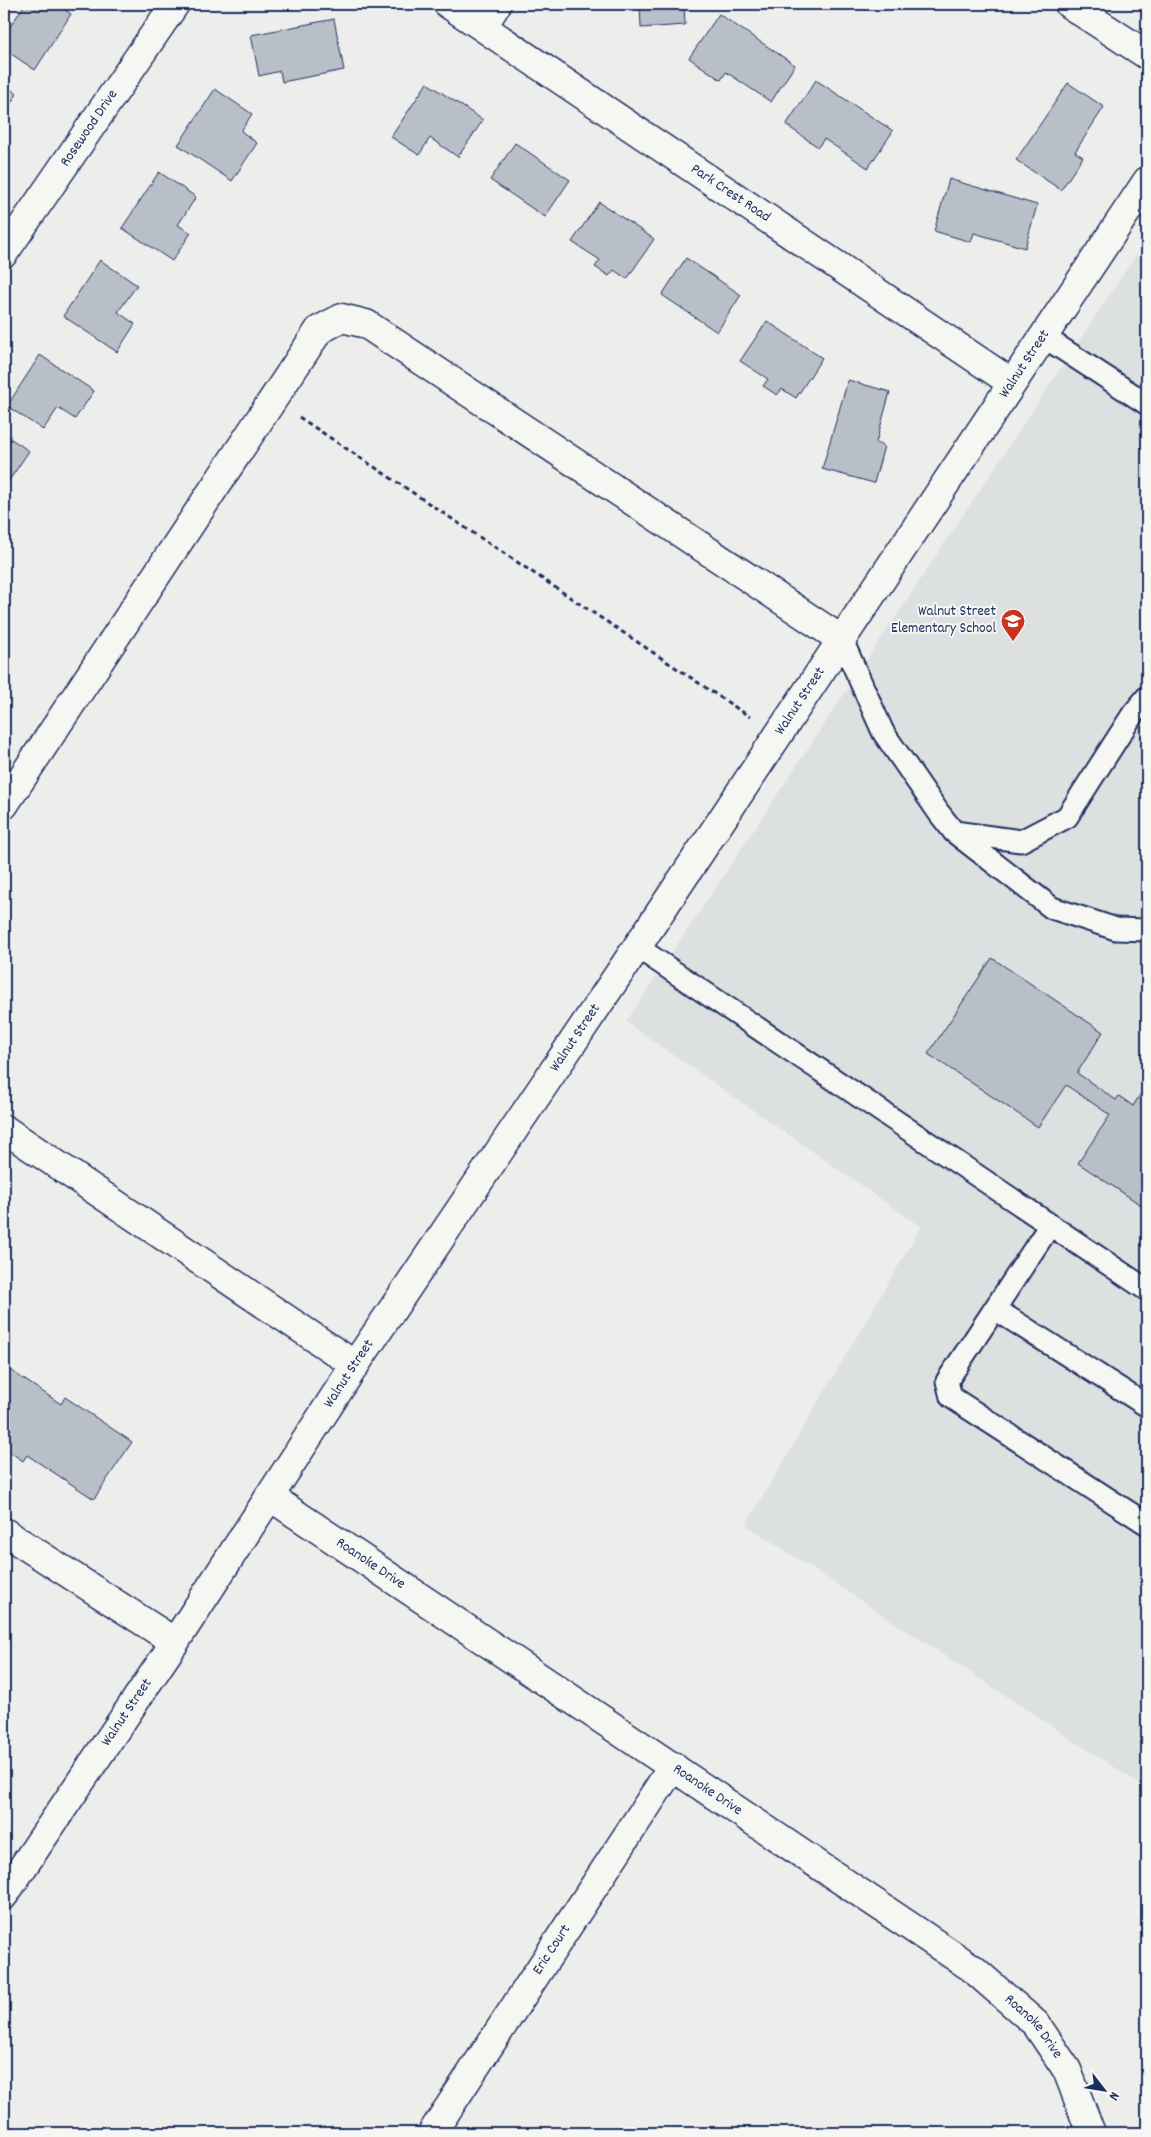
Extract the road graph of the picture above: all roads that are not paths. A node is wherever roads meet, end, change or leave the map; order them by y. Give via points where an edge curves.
1 (175, 4) edge
2 (448, 4) edge
3 (497, 4) edge
4 (1070, 4) edge
5 (483, 26) junction
6 (1147, 55) edge
7 (1147, 181) edge
8 (4, 253) edge
9 (1044, 337) junction
10 (1012, 382) junction
11 (1147, 404) edge
12 (842, 640) junction
13 (1147, 698) edge
14 (4, 805) edge
15 (954, 832) junction
16 (1147, 930) edge
17 (637, 947) junction
18 (4, 1129) edge
19 (1050, 1225) junction
20 (1147, 1290) edge
21 (995, 1309) junction
22 (355, 1366) junction
23 (1147, 1406) edge
24 (269, 1496) junction
25 (1147, 1524) edge
26 (4, 1532) edge
27 (175, 1642) junction
28 (673, 1766) junction
29 (4, 1895) edge
30 (432, 2133) edge
31 (1091, 2133) edge

1 - 8 street, Rosewood Drive
2 - 5 street, Park Crest Road
3 - 5 street
4 - 6 street
5 - 10 street, Park Crest Road
7 - 9 street, Walnut Street
9 - 10 street, Walnut Street
9 - 11 lane
10 - 12 street, Walnut Street
12 - 14 street via 366,324 342,318 320,330
12 - 15 lane via 883,732
12 - 17 street, Walnut Street
13 - 15 lane via 1133,714 1068,817 1021,841
15 - 16 lane via 1052,908 1116,929
17 - 19 lane
17 - 22 street, Walnut Street
18 - 22 street
19 - 20 lane
19 - 21 lane
21 - 23 lane
21 - 25 lane via 947,1381 951,1397
22 - 24 street, Walnut Street
24 - 27 street, Walnut Street
24 - 28 street, Roanoke Drive
26 - 27 street
27 - 29 street, Walnut Street
28 - 30 street, Eric Court
28 - 31 street, Roanoke Drive via 972,1968 1036,2024 1067,2070

